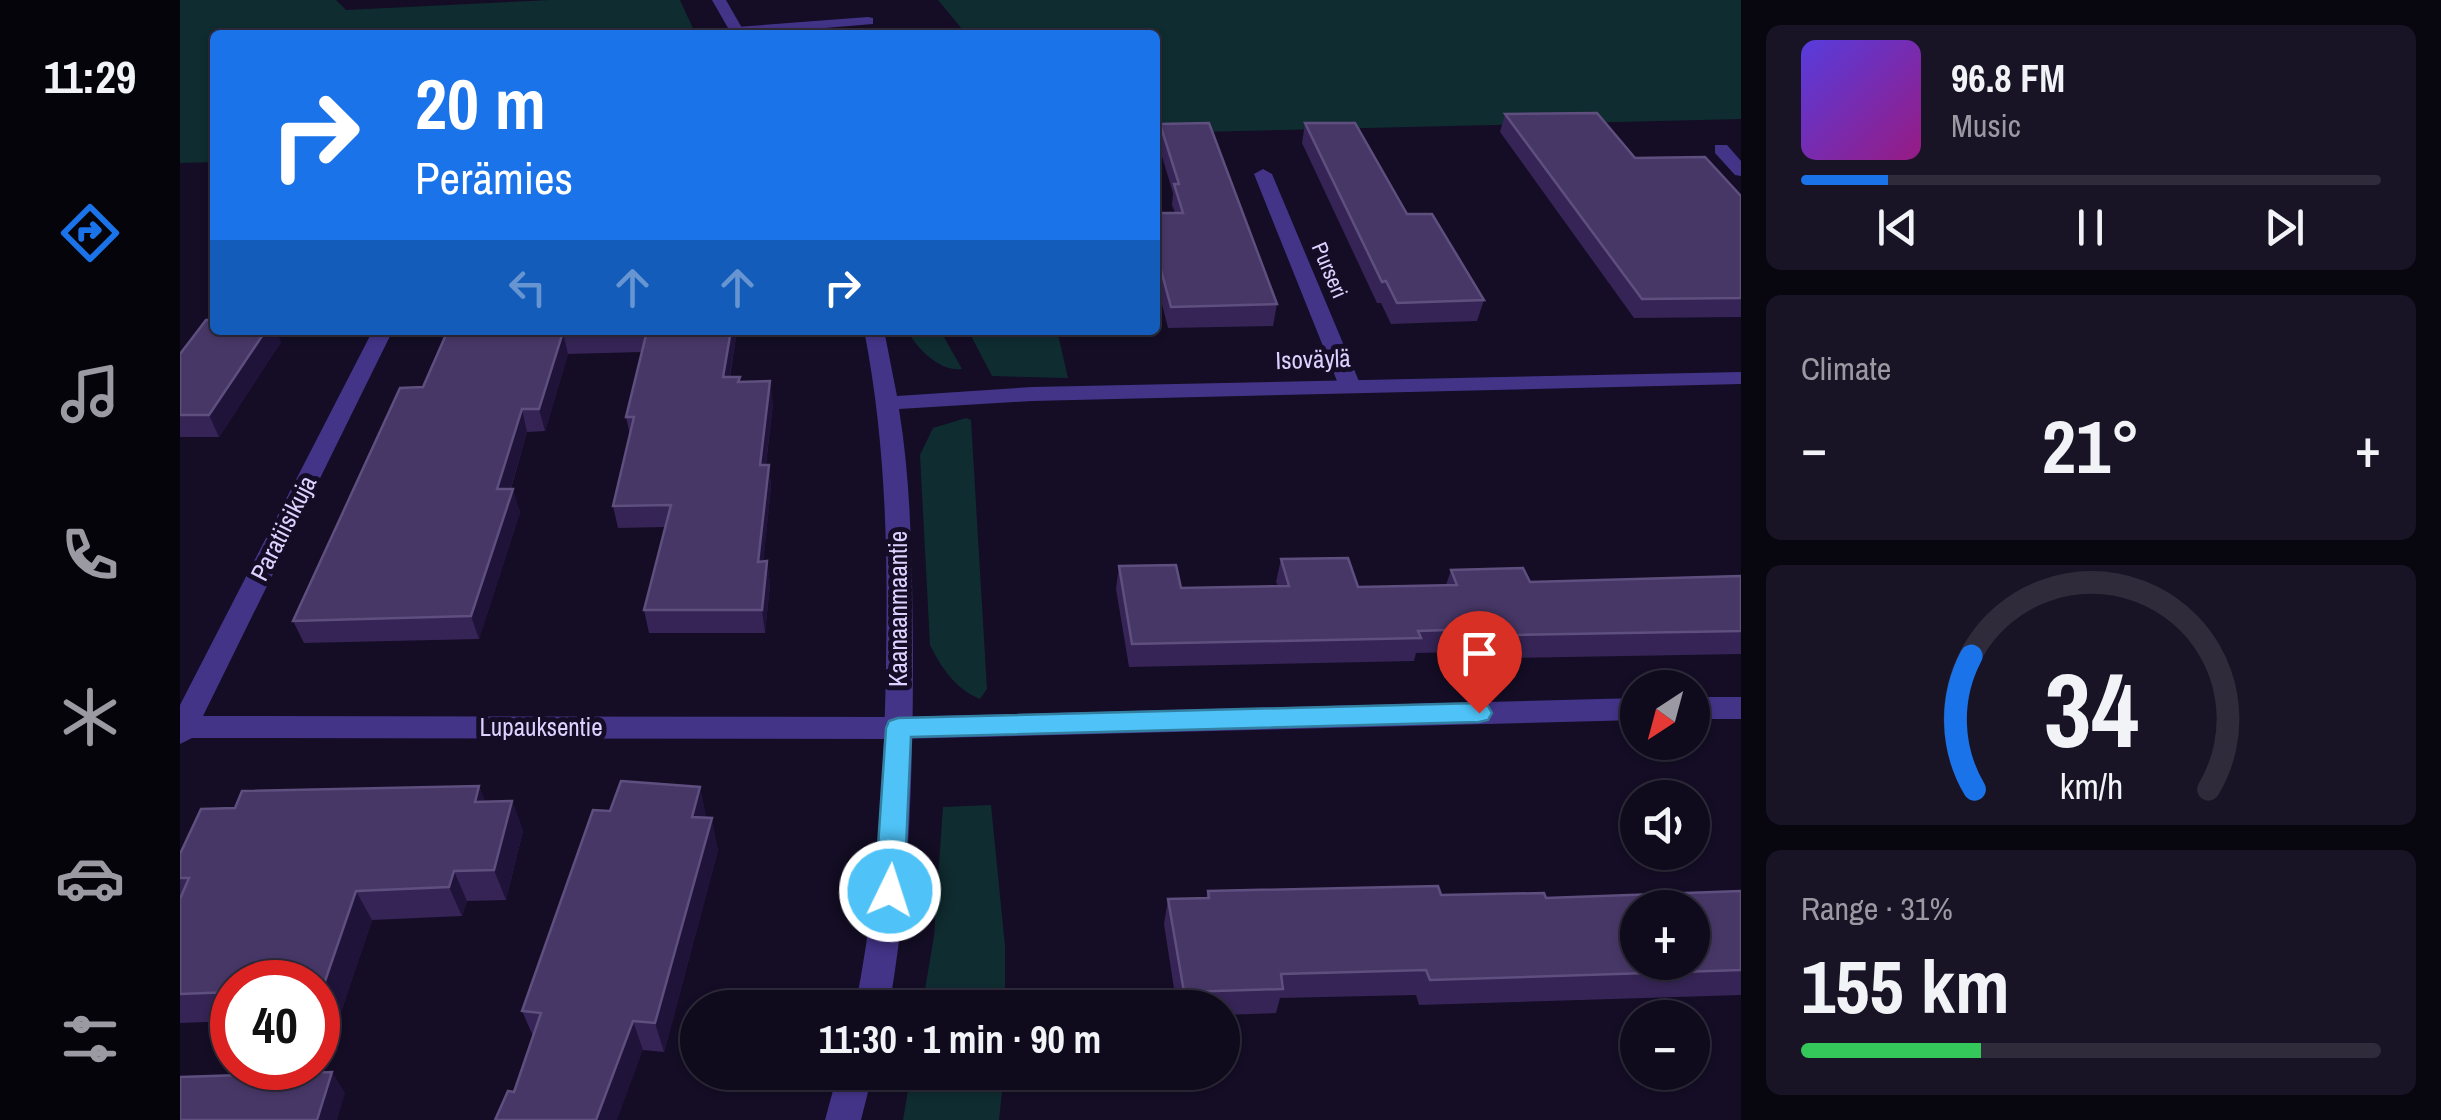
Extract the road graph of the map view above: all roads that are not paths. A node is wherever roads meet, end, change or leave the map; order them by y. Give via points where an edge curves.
1 (719, 0) edge
2 (868, 21) dead end
3 (736, 30) edge
4 (770, 30) edge
5 (1720, 150) dead end
6 (1741, 171) edge
7 (1263, 174) dead end
8 (380, 335) edge
9 (875, 335) edge
10 (1741, 378) edge
11 (1350, 386) junction
12 (887, 403) junction
13 (1710, 708) edge
14 (1741, 708) edge
15 (1620, 709) edge
16 (898, 728) junction
17 (181, 729) edge
18 (875, 990) edge
19 (851, 1090) edge
20 (843, 1120) edge

1 - 3 street
2 - 4 street
5 - 6 street
7 - 11 street, Purseri
8 - 17 street, Paratiisikuja
9 - 12 street, Kaanaanmaantie
10 - 11 street, Isoväylä
11 - 12 street, Isoväylä
12 - 16 street, Kaanaanmaantie via 900,554
13 - 14 street
15 - 16 street, Lupauksentie
16 - 17 street, Lupauksentie
16 - 18 street, Kaanaanmaantie via 890,891
19 - 20 street

